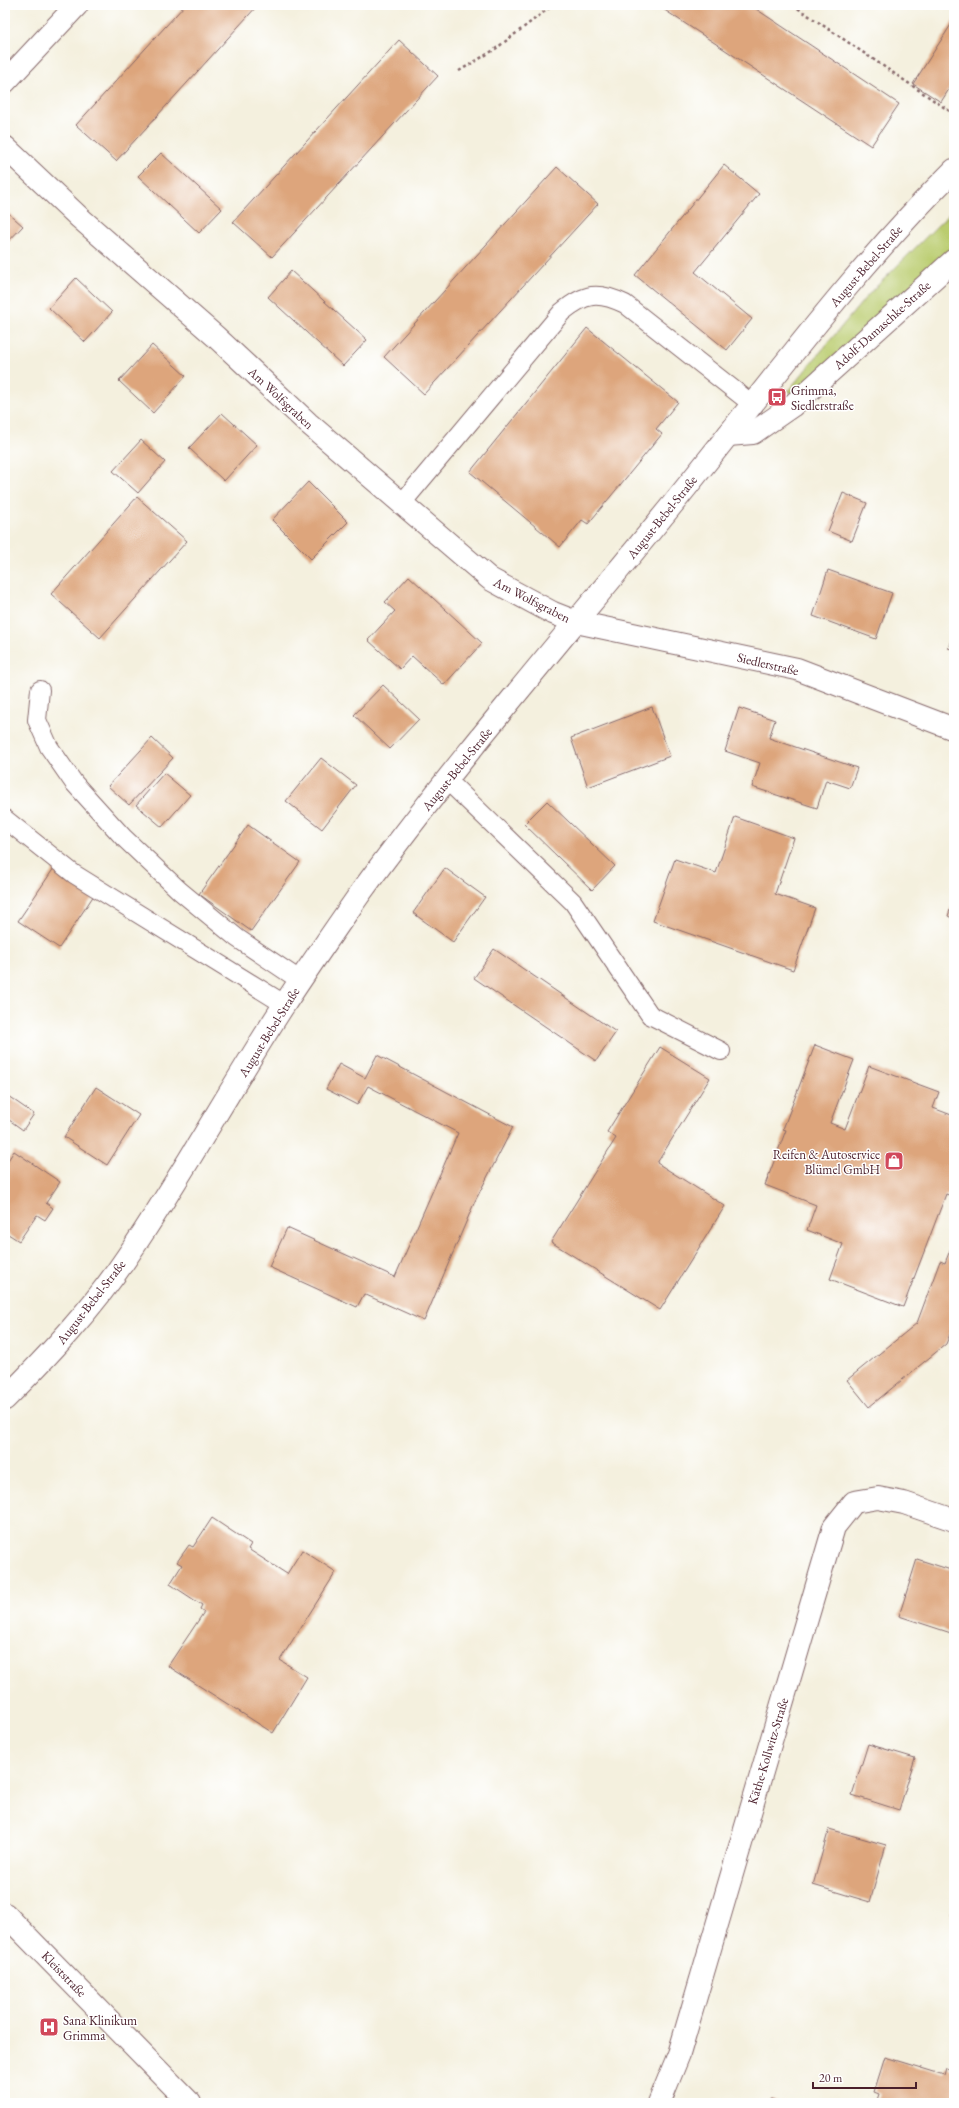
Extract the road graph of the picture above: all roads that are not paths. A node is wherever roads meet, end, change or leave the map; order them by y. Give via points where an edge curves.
1 (77, 5) edge
2 (5, 82) edge
3 (5, 147) edge
4 (954, 170) edge
5 (954, 260) edge
6 (752, 404) junction
7 (728, 435) junction
8 (402, 503) junction
9 (576, 622) junction
10 (40, 690) dead end
11 (954, 729) edge
12 (447, 780) junction
13 (5, 819) edge
14 (301, 981) junction
15 (284, 1004) junction
16 (721, 1051) dead end
17 (5, 1399) edge
18 (954, 1520) edge
19 (5, 1914) edge
20 (190, 2103) edge
21 (659, 2103) edge

1 - 2 street
3 - 8 street, Am Wolfsgraben via 308,423
4 - 6 street, August-Bebel-Straße via 921,203 820,319
5 - 7 street, Adolf-Damaschke-Straße via 792,406 753,432
6 - 7 street, August-Bebel-Straße
6 - 8 lane via 625,304 609,296 591,295 578,299 562,312
7 - 9 street, August-Bebel-Straße
8 - 9 street, Am Wolfsgraben via 490,579 547,610
9 - 11 street, Siedlerstraße via 797,669
9 - 12 street, August-Bebel-Straße
10 - 14 lane via 37,720 49,747 74,783 123,837 180,891 237,938
12 - 14 street, August-Bebel-Straße via 360,895
12 - 16 lane via 573,902 650,1016
13 - 15 lane via 74,874
14 - 15 street, August-Bebel-Straße
15 - 17 street, August-Bebel-Straße via 183,1171 126,1259 57,1346
18 - 21 street, Käthe-Kollwitz-Straße via 904,1503 878,1498 854,1502 834,1527 679,2054
19 - 20 street, Kleiststraße

